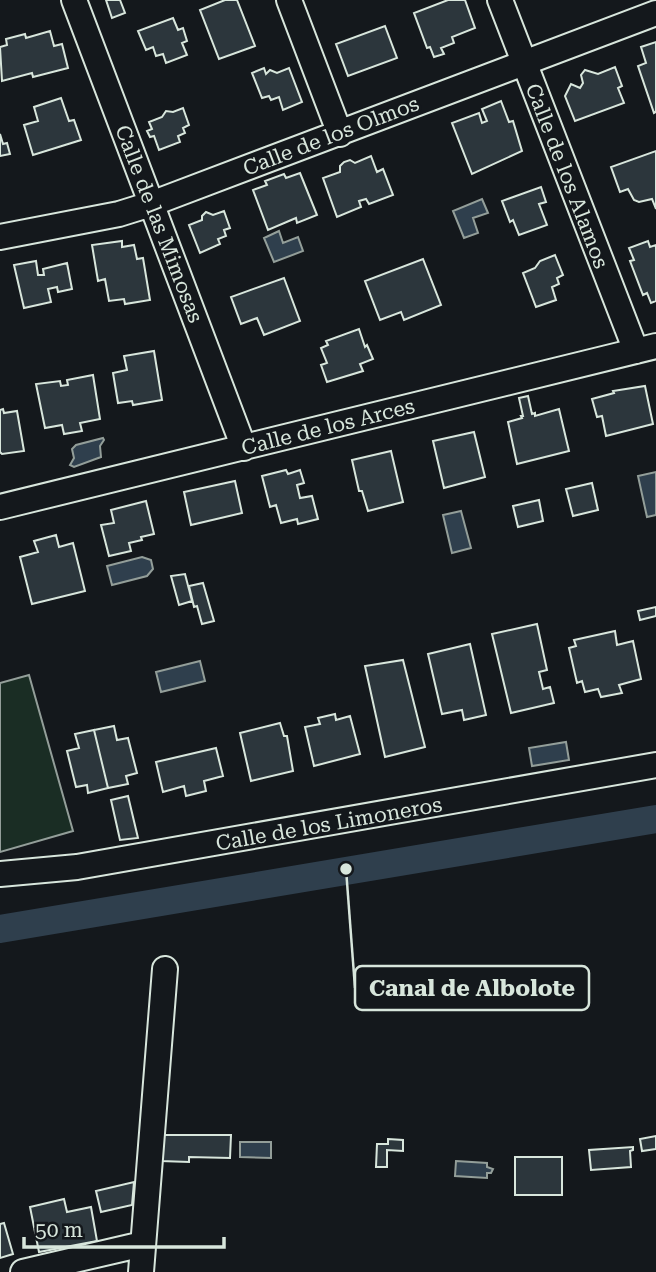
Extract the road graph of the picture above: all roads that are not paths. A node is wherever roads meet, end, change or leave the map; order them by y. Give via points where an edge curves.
1 (74, 0) edge
2 (289, 0) edge
3 (500, 0) edge
4 (656, 13) edge
5 (524, 62) junction
6 (340, 134) junction
7 (151, 204) junction
8 (0, 237) edge
9 (646, 348) edge
10 (244, 448) junction
11 (0, 507) edge
12 (656, 765) edge
13 (0, 874) edge
14 (166, 968) dead end
15 (143, 1244) junction
16 (23, 1272) edge
17 (141, 1272) edge

1 - 7 street, Calle de las Mimosas
2 - 6 street
3 - 5 street, Calle de los Alamos
4 - 5 street, Calle de los Olmos
5 - 6 street, Calle de los Olmos
5 - 9 street, Calle de los Alamos
6 - 7 street, Calle de los Olmos
7 - 8 street, Calle de los Olmos
7 - 10 street, Calle de las Mimosas
9 - 10 street, Calle de los Arces
10 - 11 street, Calle de los Arces
12 - 13 street, Calle de los Limoneros via 77,867
14 - 15 street
15 - 16 street
15 - 17 street

